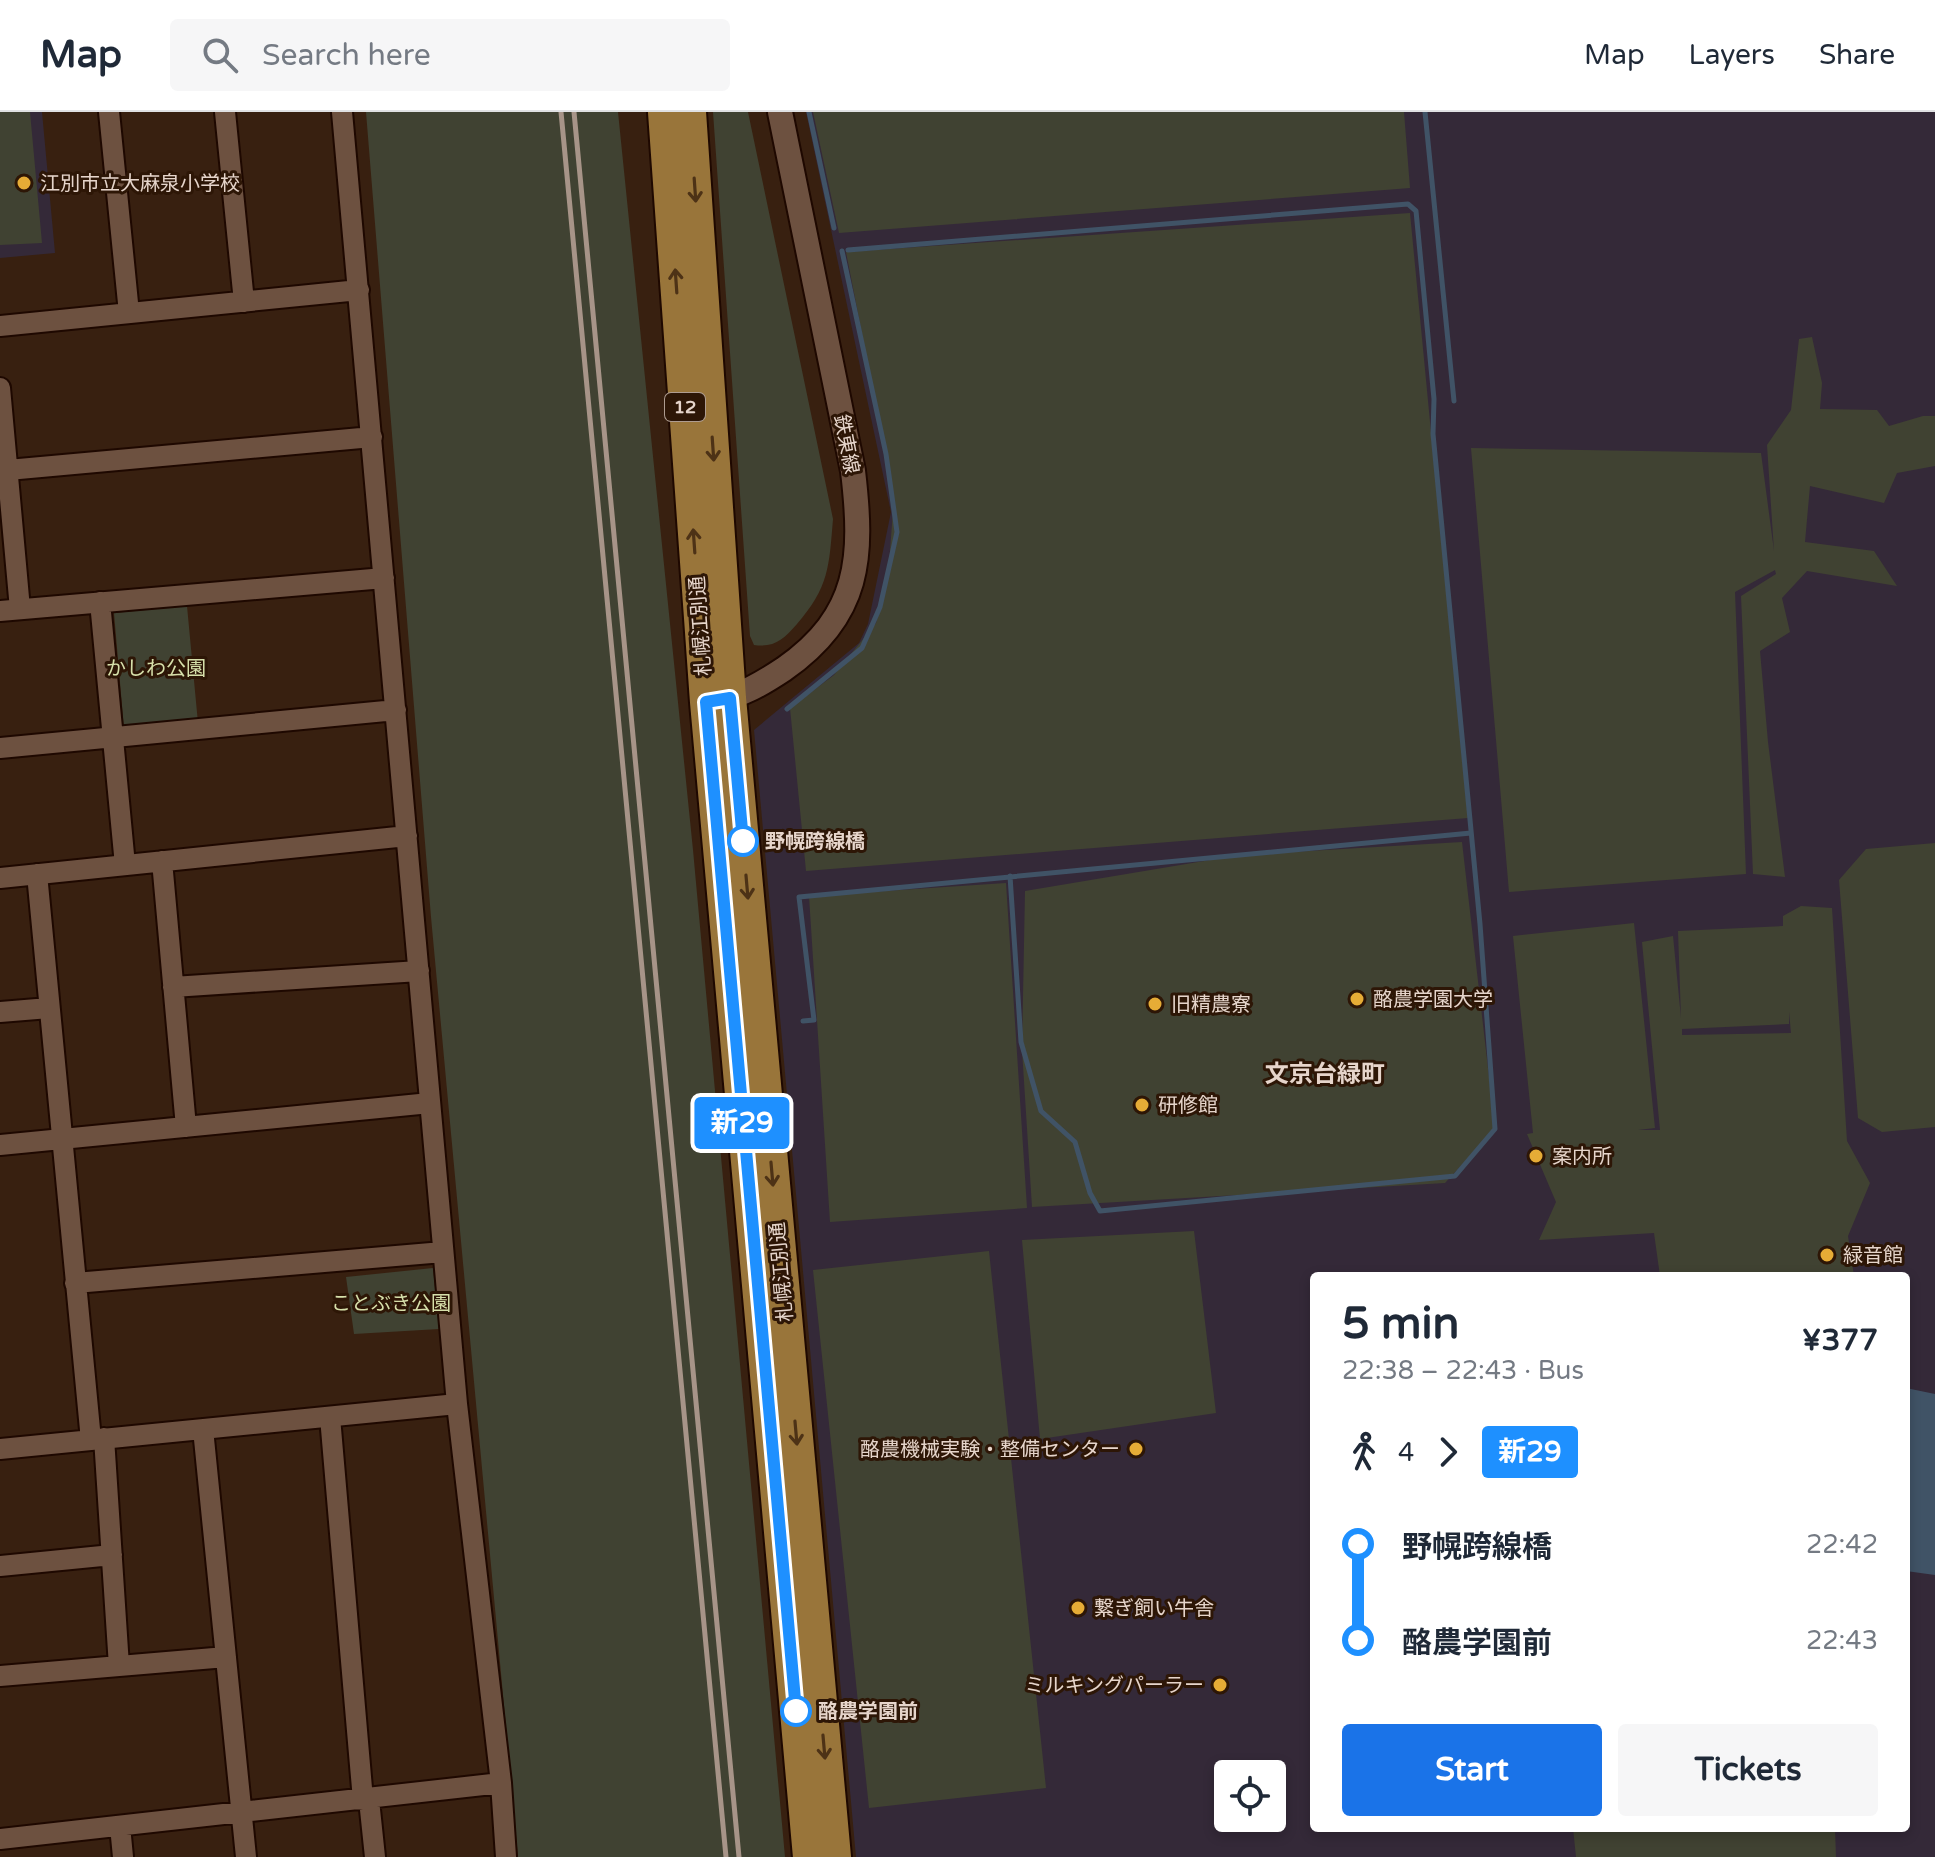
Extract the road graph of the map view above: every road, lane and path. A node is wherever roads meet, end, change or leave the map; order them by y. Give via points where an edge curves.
1 (109, 112) edge
2 (225, 112) edge
3 (342, 112) edge
4 (664, 112) edge
5 (690, 112) edge
6 (780, 112) edge
7 (359, 290) junction
8 (244, 302) junction
9 (129, 313) junction
10 (0, 326) edge
11 (0, 388) edge
12 (372, 437) junction
13 (8, 470) junction
14 (384, 578) junction
15 (100, 602) junction
16 (10, 610) edge
17 (718, 700) junction
18 (396, 710) junction
19 (112, 736) junction
20 (0, 748) edge
21 (407, 836) junction
22 (162, 861) junction
23 (125, 865) junction
24 (37, 874) junction
25 (0, 878) edge
26 (419, 971) junction
27 (173, 987) junction
28 (49, 1008) junction
29 (0, 1012) edge
30 (430, 1103) junction
31 (186, 1127) junction
32 (61, 1139) junction
33 (0, 1145) edge
34 (443, 1252) junction
35 (75, 1283) junction
36 (457, 1404) junction
37 (330, 1417) junction
38 (203, 1429) junction
39 (97, 1439) junction
40 (0, 1449) edge
41 (112, 1555) junction
42 (0, 1566) edge
43 (226, 1657) junction
44 (119, 1666) junction
45 (0, 1676) edge
46 (501, 1783) junction
47 (366, 1800) junction
48 (241, 1813) junction
49 (120, 1826) junction
50 (0, 1839) edge
51 (123, 1857) edge
52 (246, 1857) edge
53 (375, 1857) edge
54 (506, 1857) edge
55 (809, 1857) edge
56 (835, 1857) edge

1 - 9 street
2 - 8 street
3 - 7 street
17 -> 4 highway, 札幌江別通 / 12
5 -> 17 highway, 札幌江別通 / 12
6 - 17 street, 鉄東線 via 853,471 858,554 851,584 822,637 769,679
7 - 8 street
7 - 12 street
8 - 9 street
9 - 10 street
11 - 13 street
12 - 13 street
12 - 14 street
13 - 16 street
14 - 15 street
14 - 18 street
15 - 16 street
15 - 19 street
17 - 55 highway, 札幌江別通 / 12
17 -> 56 highway, 札幌江別通 / 12
18 - 19 street
18 - 21 street
19 - 20 street
19 - 23 street
21 - 22 street
21 - 26 street
22 - 23 street
22 - 27 street
23 - 24 street
24 - 25 street
24 - 28 street
26 - 27 street
26 - 30 street
27 - 31 street
28 - 29 street
28 - 32 street
30 - 31 street
30 - 34 street
31 - 32 street
32 - 33 street
32 - 35 street
34 - 35 street
34 - 36 street
35 - 39 street
36 - 37 street
36 - 46 street
37 - 38 street
37 - 47 street
38 - 39 street
38 - 43 street
39 - 40 street
39 - 41 street
41 - 42 street
41 - 44 street
43 - 44 street
43 - 48 street
44 - 45 street
46 - 47 street
46 - 54 street
47 - 48 street
47 - 53 street
48 - 49 street
48 - 52 street
49 - 50 street
49 - 51 street

